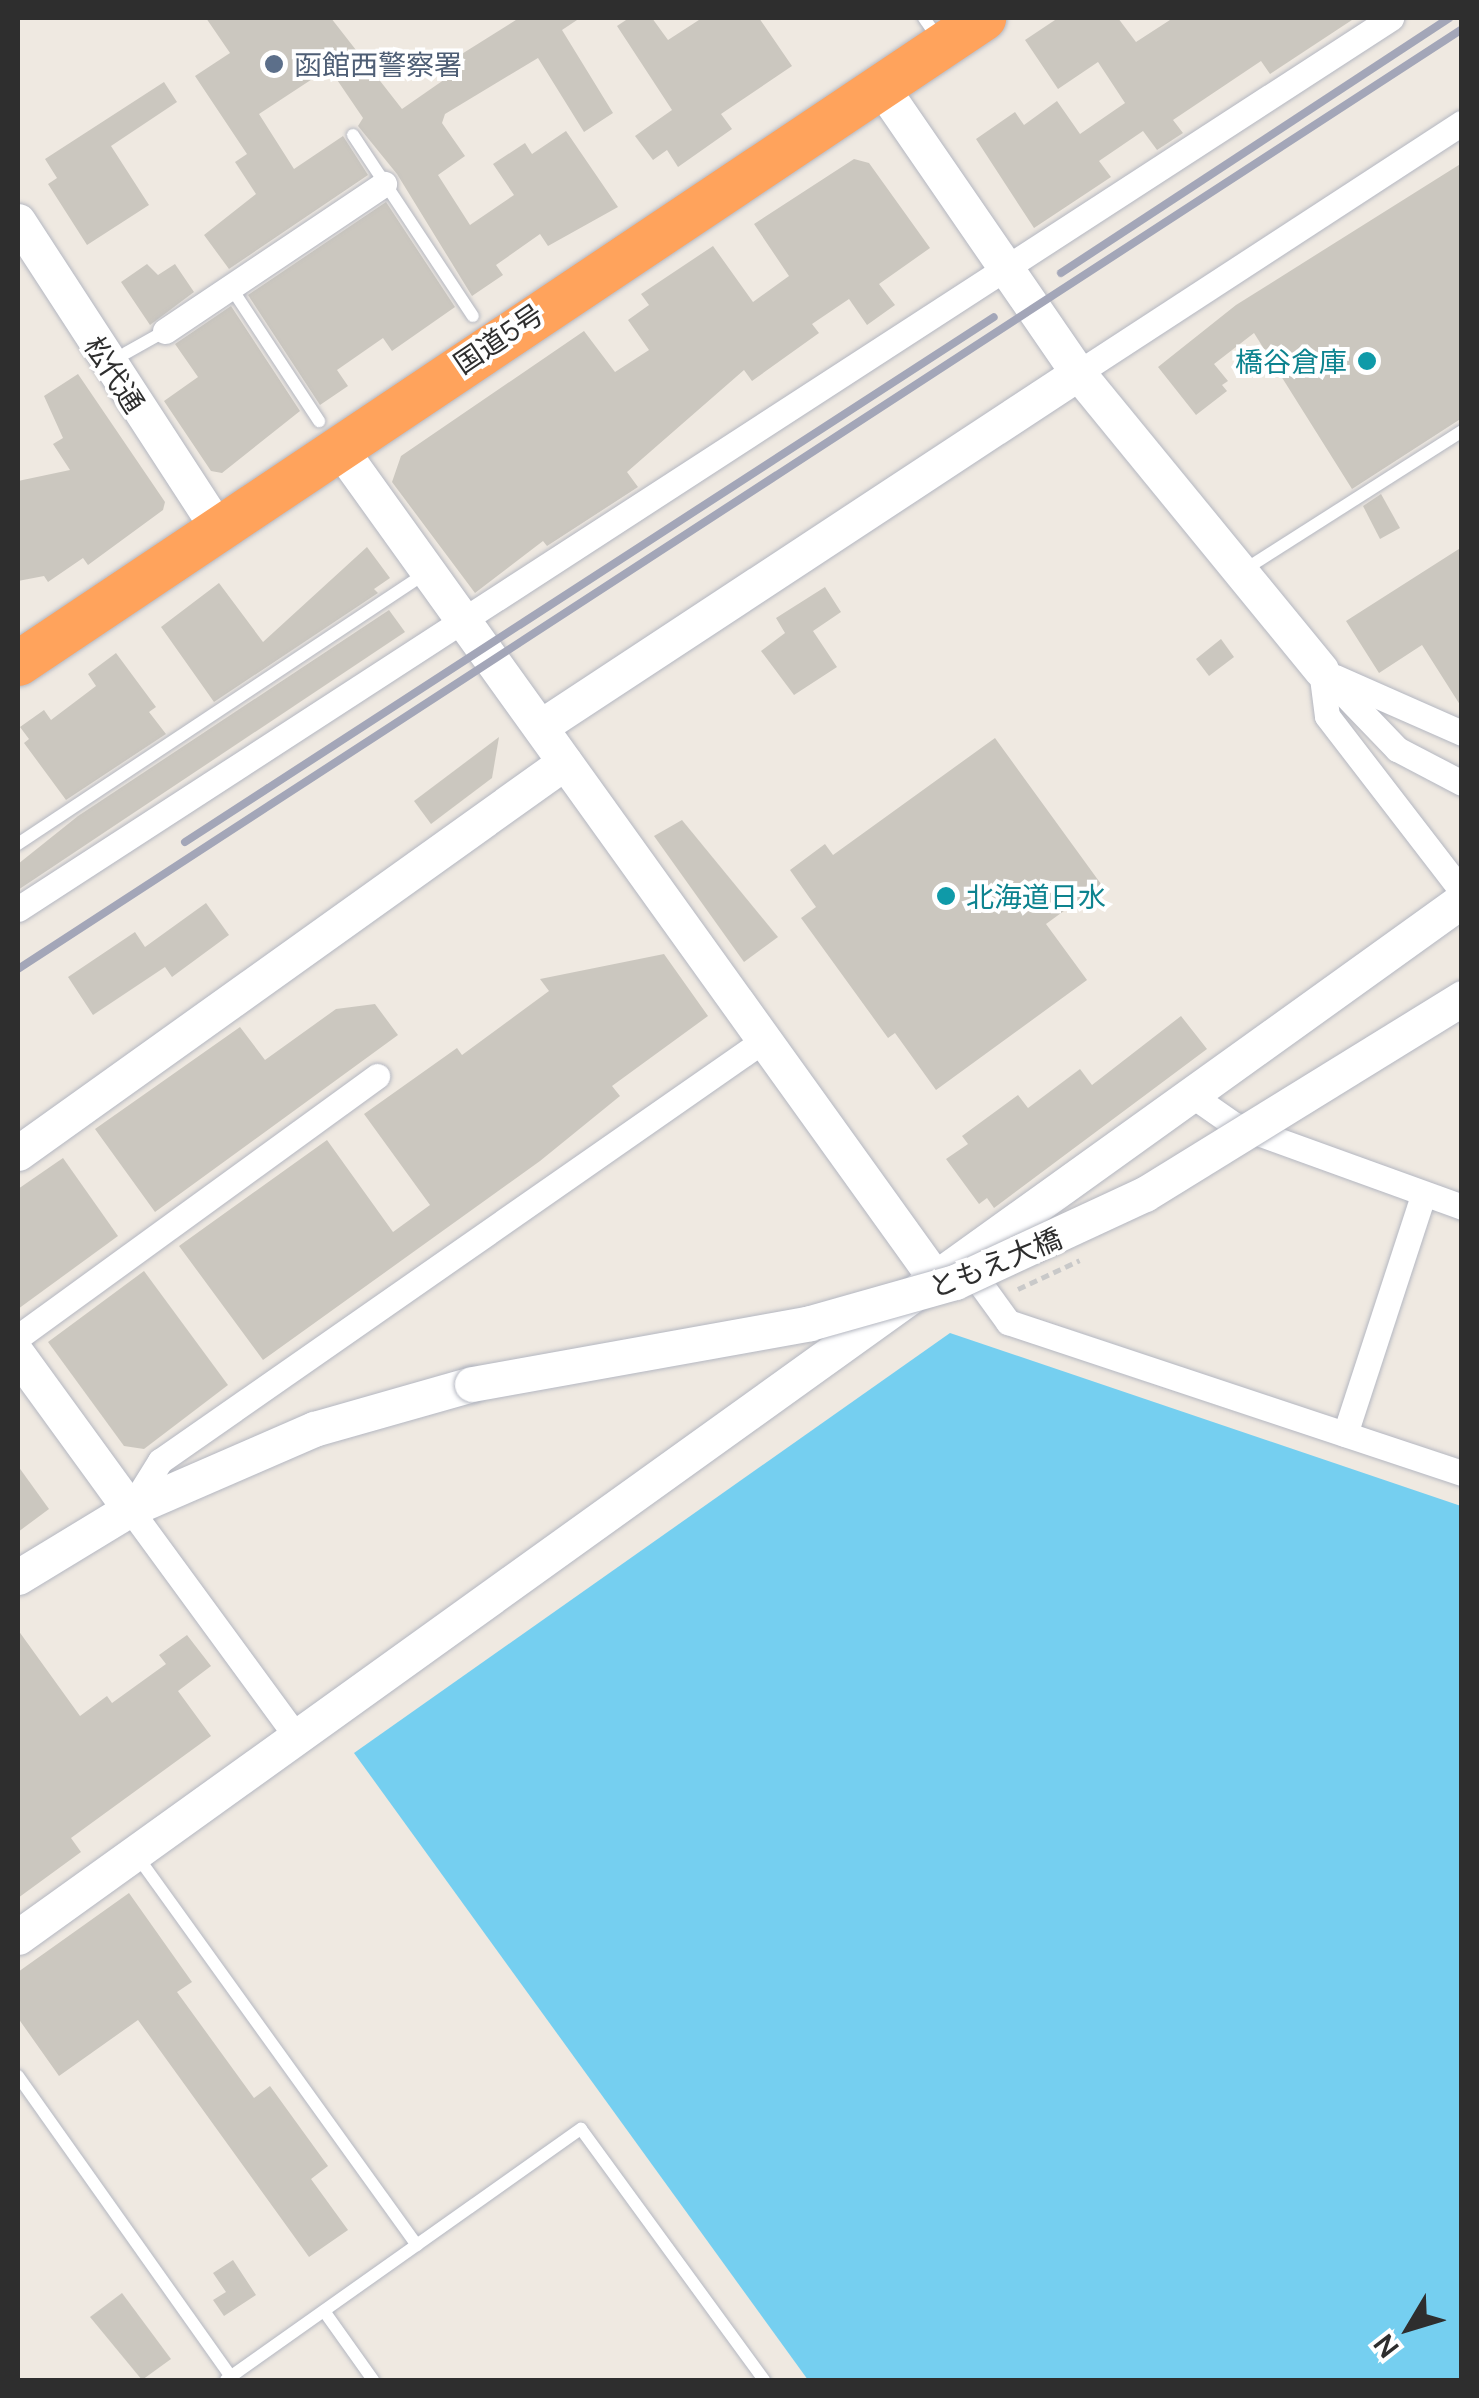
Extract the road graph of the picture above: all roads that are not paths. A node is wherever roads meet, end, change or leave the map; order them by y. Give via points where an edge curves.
1 (982, 18) edge
2 (1391, 18) edge
3 (1359, 26) edge
4 (933, 31) edge
5 (880, 85) junction
6 (1462, 123) edge
7 (353, 135) dead end
8 (384, 184) junction
9 (18, 221) edge
10 (1004, 265) junction
11 (230, 286) junction
12 (473, 316) dead end
13 (165, 331) joint
14 (126, 353) dead end
15 (1078, 373) junction
16 (1462, 432) edge
17 (328, 433) junction
18 (216, 526) junction
19 (428, 572) junction
20 (1238, 574) junction
21 (463, 620) junction
22 (18, 663) edge
23 (1321, 670) junction
24 (540, 727) junction
25 (1462, 733) edge
26 (564, 762) junction
27 (1462, 783) edge
28 (18, 844) edge
29 (1462, 891) edge
30 (1462, 900) edge
31 (18, 909) edge
32 (1462, 998) edge
33 (764, 1040) junction
34 (376, 1076) dead end
35 (1194, 1096) junction
36 (18, 1153) edge
37 (1423, 1195) junction
38 (1462, 1207) edge
39 (948, 1268) junction
40 (18, 1337) edge
41 (18, 1354) edge
42 (1345, 1434) junction
43 (1462, 1473) edge
44 (130, 1509) junction
45 (18, 1577) edge
46 (296, 1736) junction
47 (135, 1854) junction
48 (18, 1937) edge
49 (18, 2076) edge
50 (417, 2245) junction
51 (324, 2311) junction
52 (228, 2379) edge
53 (373, 2380) edge
54 (764, 2380) edge

1 - 4 highway, 国道5号
2 - 3 street
3 - 10 street
4 - 5 highway, 国道5号
5 - 10 street
5 - 17 highway, 国道5号
6 - 15 street
7 - 8 lane
8 - 11 street
8 - 12 lane
9 - 18 street, 松代通
10 - 15 street
10 - 21 street
11 - 13 street
11 - 17 lane
13 - 14 lane
15 - 20 street
15 - 24 street
16 - 20 lane
17 - 18 highway, 国道5号
17 - 19 street
18 - 22 highway, 国道5号
19 - 21 street
19 - 28 lane
20 - 23 street
21 - 24 street
21 - 31 street
23 - 25 street
23 - 27 street via 1397,749
23 - 29 street via 1326,716
24 - 26 street
26 - 33 street
26 - 36 street
30 - 35 street
32 - 44 street, ともえ大橋, bridge via 1145,1194 956,1282 810,1323 472,1384 314,1429
33 - 39 street
33 - 44 street via 160,1461
34 - 40 street
35 - 37 street via 1232,1124
35 - 39 street
37 - 38 street
37 - 42 street
39 - 42 street via 1008,1322
39 - 46 street
41 - 44 street
42 - 43 street
44 - 45 street, ともえ大橋
44 - 46 street
46 - 47 street
47 - 48 street
47 - 50 lane
49 - 52 lane
50 - 51 lane
50 - 54 lane via 581,2129
51 - 52 lane
51 - 53 lane

